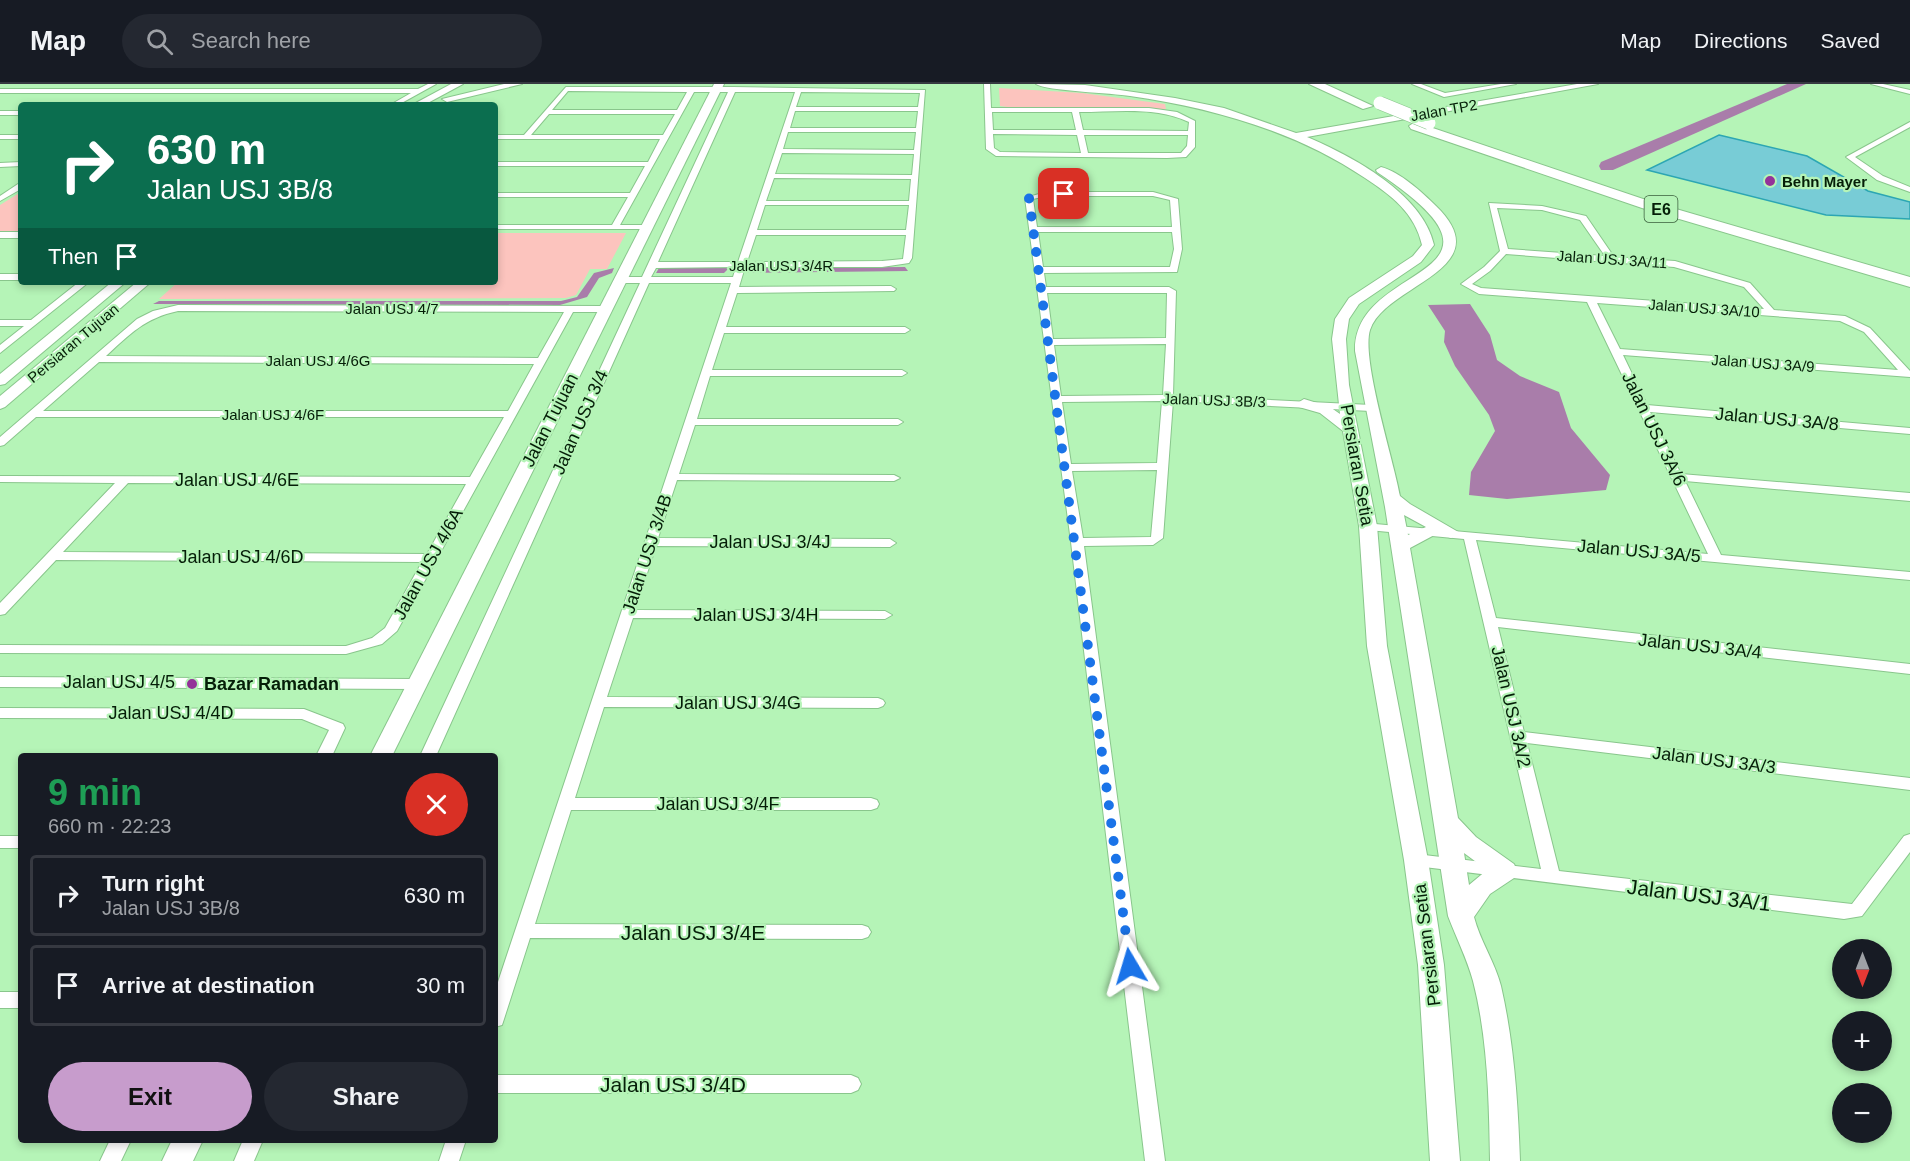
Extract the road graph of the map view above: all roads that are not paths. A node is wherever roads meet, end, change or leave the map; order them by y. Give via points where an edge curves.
1 (8, 84) edge
2 (433, 84) edge
3 (458, 84) edge
4 (475, 84) edge
5 (517, 84) edge
6 (987, 84) edge
7 (1041, 84) edge
8 (1095, 84) edge
9 (1315, 84) edge
10 (1334, 84) edge
11 (1415, 84) edge
12 (1513, 84) edge
13 (1557, 84) edge
14 (1590, 84) edge
15 (1878, 85) edge
16 (718, 87) edge
17 (0, 89) edge
18 (692, 89) junction
19 (733, 89) junction
20 (799, 89) junction
21 (420, 91) junction
22 (1910, 92) edge
23 (447, 99) junction
24 (399, 102) edge
25 (423, 102) edge
26 (442, 102) edge
27 (793, 109) junction
28 (922, 109) junction
29 (988, 110) junction
30 (1074, 110) junction
31 (0, 112) edge
32 (548, 112) junction
33 (680, 112) junction
34 (18, 113) edge
35 (1354, 122) junction
36 (1422, 124) junction
37 (1910, 124) edge
38 (1298, 129) junction
39 (786, 130) junction
40 (919, 130) junction
41 (989, 132) junction
42 (1080, 132) junction
43 (1192, 133) junction
44 (0, 137) edge
45 (18, 137) edge
46 (498, 137) edge
47 (526, 137) junction
48 (667, 137) junction
49 (1337, 142) dead end
50 (778, 152) junction
51 (917, 152) junction
52 (1085, 156) junction
53 (1370, 159) dead end
54 (498, 164) edge
55 (651, 164) junction
56 (0, 165) edge
57 (18, 165) edge
58 (770, 176) junction
59 (915, 177) junction
60 (18, 188) edge
61 (1408, 188) junction
62 (1910, 190) edge
63 (498, 195) edge
64 (634, 195) junction
65 (1, 198) edge
66 (762, 203) junction
67 (912, 203) junction
68 (498, 227) edge
69 (615, 227) junction
70 (647, 227) junction
71 (1177, 229) junction
72 (1034, 230) junction
73 (752, 232) junction
74 (910, 233) junction
75 (0, 235) edge
76 (18, 235) edge
77 (1504, 251) junction
78 (1611, 259) junction
79 (652, 265) junction
80 (741, 265) junction
81 (1910, 269) edge
82 (1039, 270) junction
83 (0, 278) edge
84 (18, 278) edge
85 (620, 280) junction
86 (645, 280) junction
87 (1910, 282) edge
88 (81, 285) edge
89 (116, 285) edge
90 (141, 285) edge
91 (734, 285) junction
92 (891, 289) dead end
93 (1042, 290) junction
94 (1591, 300) junction
95 (570, 309) junction
96 (605, 309) junction
97 (1771, 312) junction
98 (0, 323) edge
99 (34, 323) junction
100 (720, 330) junction
101 (905, 330) dead end
102 (1172, 341) junction
103 (1049, 342) junction
104 (0, 350) edge
105 (1616, 352) junction
106 (96, 360) junction
107 (541, 361) junction
108 (705, 373) junction
109 (902, 373) dead end
110 (1908, 374) edge
111 (0, 381) edge
112 (1342, 385) junction
113 (1168, 398) junction
114 (1057, 399) junction
115 (0, 404) edge
116 (1304, 404) junction
117 (1347, 407) junction
118 (1371, 408) junction
119 (1644, 408) junction
120 (34, 414) junction
121 (511, 414) junction
122 (690, 422) junction
123 (898, 422) dead end
124 (1352, 431) junction
125 (1910, 431) edge
126 (0, 443) edge
127 (1162, 466) junction
128 (1066, 468) junction
129 (672, 477) junction
130 (1677, 477) junction
131 (894, 478) dead end
132 (0, 479) edge
133 (124, 480) junction
134 (474, 481) junction
135 (1392, 497) junction
136 (1910, 497) edge
137 (1368, 526) junction
138 (1430, 531) joint
139 (1451, 533) junction
140 (1470, 535) junction
141 (1399, 537) junction
142 (650, 542) junction
143 (1077, 542) junction
144 (890, 543) dead end
145 (52, 556) junction
146 (430, 558) junction
147 (1716, 558) junction
148 (1910, 576) edge
149 (0, 611) edge
150 (627, 614) junction
151 (885, 615) dead end
152 (1490, 622) junction
153 (0, 649) edge
154 (1910, 669) edge
155 (0, 682) edge
156 (417, 684) junction
157 (598, 702) junction
158 (878, 703) dead end
159 (0, 712) edge
160 (1518, 737) junction
161 (326, 753) edge
162 (382, 753) edge
163 (430, 753) edge
164 (1910, 784) edge
165 (565, 804) junction
166 (871, 804) dead end
167 (1447, 821) junction
168 (1910, 840) edge
169 (0, 842) edge
170 (18, 842) edge
171 (1416, 860) junction
172 (1454, 864) junction
173 (1504, 871) junction
174 (1552, 878) junction
175 (1461, 916) junction
176 (524, 931) junction
177 (862, 932) dead end
178 (0, 1000) edge
179 (18, 1000) edge
180 (498, 1010) edge
181 (498, 1084) edge
182 (851, 1084) dead end
183 (119, 1143) edge
184 (186, 1143) edge
185 (253, 1143) edge
186 (455, 1143) edge
187 (110, 1161) edge
188 (177, 1161) edge
189 (244, 1161) edge
190 (449, 1161) edge
191 (1155, 1161) edge
192 (1445, 1161) edge
193 (1505, 1161) edge

1 - 17 street
2 - 21 street
3 - 25 main road
4 - 23 main road
5 - 23 main road
6 - 29 street
7 - 38 main road, Persiaran Setia via 1152,98
8 - 38 main road via 1193,100
9 - 36 highway, E6
10 - 36 highway, E6, bridge
11 - 12 street via 1444,96
13 - 35 main road, Jalan TP2
14 - 35 main road, Jalan TP2
15 - 22 street
16 - 18 street
16 - 19 street
16 - 70 main road, Jalan Tujuan
17 - 21 street
18 - 32 street via 566,90
18 - 33 street
19 - 20 street
19 - 79 street, Jalan USJ 3/4
20 - 27 street, Jalan USJ 3/4B
20 - 28 street via 923,91
21 - 24 street
23 - 26 main road
27 - 28 street
27 - 39 street, Jalan USJ 3/4B
28 - 40 street
29 - 30 street
29 - 41 street
30 - 42 street
30 - 43 street via 1175,113 1192,120
31 - 34 street
32 - 33 street
32 - 47 street
33 - 48 street
35 - 38 main road
35 - 49 main road via 1335,132
36 - 81 highway, E6 via 1638,194
36 - 87 highway, E6 via 1647,205
37 - 62 street via 1850,157 1880,178
38 - 61 main road, Persiaran Setia via 1358,155
38 - 112 main road, Persiaran Setia via 1358,166 1420,218 1426,232 1428,245 1417,259 1354,301 1342,319
39 - 40 street
39 - 50 street, Jalan USJ 3/4B
40 - 51 street
41 - 42 street
41 - 52 street via 990,149 999,154
42 - 43 street
42 - 52 street
43 - 52 street via 1191,147 1183,155
44 - 45 street
46 - 47 street
47 - 48 street
48 - 55 street
50 - 51 street
50 - 58 street, Jalan USJ 3/4B
51 - 59 street
53 - 61 main road
54 - 55 street
55 - 64 street
56 - 57 street
58 - 59 street
58 - 66 street, Jalan USJ 3/4B
59 - 67 street
60 - 65 street
61 - 118 main road, Persiaran Setia via 1450,232 1448,256 1381,304 1367,322 1362,345
63 - 64 street
64 - 69 street
66 - 67 street
66 - 73 street, Jalan USJ 3/4B
67 - 74 street
68 - 69 street
69 - 70 street
70 - 85 main road, Jalan Tujuan
71 - 72 street
71 - 72 street via 1174,199 1161,194 1046,194 1029,198
71 - 82 street via 1176,268 1170,271
72 - 82 street
73 - 74 street
73 - 80 street, Jalan USJ 3/4B
74 - 80 street, Jalan USJ 3/4R via 908,258 892,264
75 - 76 street
77 - 78 street, Jalan USJ 3A/11
77 - 78 street via 1492,206 1529,207 1583,218
77 - 94 street, Jalan USJ 3A/10 via 1466,284 1479,291
78 - 97 street, Jalan USJ 3A/11 via 1675,264 1747,285
79 - 80 street, Jalan USJ 3/4R
79 - 86 street, Jalan USJ 3/4
80 - 91 street, Jalan USJ 3/4B
82 - 93 street
83 - 84 street
85 - 86 street
85 - 96 main road, Jalan Tujuan
86 - 91 street
86 - 163 street, Jalan USJ 3/4
88 - 99 street
89 - 111 main road, Persiaran Tujuan
90 - 115 main road, Persiaran Tujuan
91 - 92 street
91 - 100 street, Jalan USJ 3/4B
93 - 102 street via 1169,290 1173,293
93 - 103 street
94 - 97 street, Jalan USJ 3A/10
94 - 105 street, Jalan USJ 3A/6
95 - 96 street, Jalan USJ 4/7
95 - 106 street, Jalan USJ 4/7 via 178,308 140,321
95 - 107 street, Jalan USJ 4/6A
96 - 156 main road, Jalan Tujuan
97 - 110 street, Jalan USJ 3A/10 via 1842,318 1858,324
98 - 99 street
99 - 104 street
100 - 101 street
100 - 108 street, Jalan USJ 3/4B
102 - 103 street
102 - 113 street
103 - 114 street
105 - 110 street, Jalan USJ 3A/9
105 - 119 street, Jalan USJ 3A/6
106 - 107 street, Jalan USJ 4/6G
106 - 120 street, Jalan USJ 4/7
107 - 121 street, Jalan USJ 4/6A
108 - 109 street
108 - 122 street, Jalan USJ 3/4B
112 - 116 main road via 1326,399
112 - 117 main road, Persiaran Setia
113 - 114 street, Jalan USJ 3B/3
113 - 116 street, Jalan USJ 3B/3
113 - 127 street
114 - 128 street
116 - 117 street, Jalan USJ 3B/3
116 - 124 main road via 1325,410
117 - 118 street, Jalan USJ 3B/3
117 - 124 main road, Persiaran Setia
118 - 135 main road, Persiaran Setia
119 - 125 street, Jalan USJ 3A/8
119 - 130 street, Jalan USJ 3A/6
120 - 121 street, Jalan USJ 4/6F
120 - 126 street, Jalan USJ 4/7
121 - 134 street, Jalan USJ 4/6A
122 - 123 street
122 - 129 street, Jalan USJ 3/4B
124 - 137 main road, Persiaran Setia
127 - 128 street
127 - 143 street via 1156,538
128 - 143 street
129 - 131 street
129 - 142 street, Jalan USJ 3/4B
130 - 136 street
130 - 147 street, Jalan USJ 3A/6
132 - 133 street, Jalan USJ 4/6E
133 - 134 street, Jalan USJ 4/6E
133 - 145 street
134 - 146 street, Jalan USJ 4/6A
135 - 139 main road via 1404,508
135 - 141 main road, Persiaran Setia
137 - 141 street
137 - 171 main road, Persiaran Setia via 1377,646
138 - 139 street, Jalan USJ 3A/5
138 - 141 main road
139 - 140 street, Jalan USJ 3A/5
140 - 147 street, Jalan USJ 3A/5
140 - 152 street, Jalan USJ 3A/2
141 - 167 main road, Persiaran Setia
142 - 144 street, Jalan USJ 3/4J
142 - 150 street, Jalan USJ 3/4B
143 - 191 street
145 - 146 street, Jalan USJ 4/6D
145 - 149 street
146 - 153 street, Jalan USJ 4/6A via 390,631 362,647
147 - 148 street, Jalan USJ 3A/5
150 - 151 street, Jalan USJ 3/4H
150 - 157 street, Jalan USJ 3/4B
152 - 154 street, Jalan USJ 3A/4
152 - 160 street, Jalan USJ 3A/2
155 - 156 street, Jalan USJ 4/5
156 - 162 main road, Jalan Tujuan
157 - 158 street, Jalan USJ 3/4G
157 - 165 street, Jalan USJ 3/4B
159 - 161 street, Jalan USJ 4/4D via 303,714 338,728
160 - 164 street, Jalan USJ 3A/3
160 - 174 street, Jalan USJ 3A/2
165 - 166 street, Jalan USJ 3/4F
165 - 176 street, Jalan USJ 3/4B
167 - 172 main road, Persiaran Setia
167 - 173 main road
168 - 174 street, Jalan USJ 3A/1 via 1856,911
169 - 170 street
171 - 172 street, Jalan USJ 3A/1
171 - 192 main road, Persiaran Setia via 1431,966
172 - 173 street, Jalan USJ 3A/1
172 - 175 main road, Persiaran Setia
173 - 174 street, Jalan USJ 3A/1
173 - 175 main road via 1481,887
175 - 193 main road, Persiaran Setia via 1486,983 1504,1101
176 - 177 street, Jalan USJ 3/4E
176 - 180 street, Jalan USJ 3/4B
178 - 179 street
181 - 182 street, Jalan USJ 3/4D
183 - 187 street
184 - 188 main road
185 - 189 street
186 - 190 street

